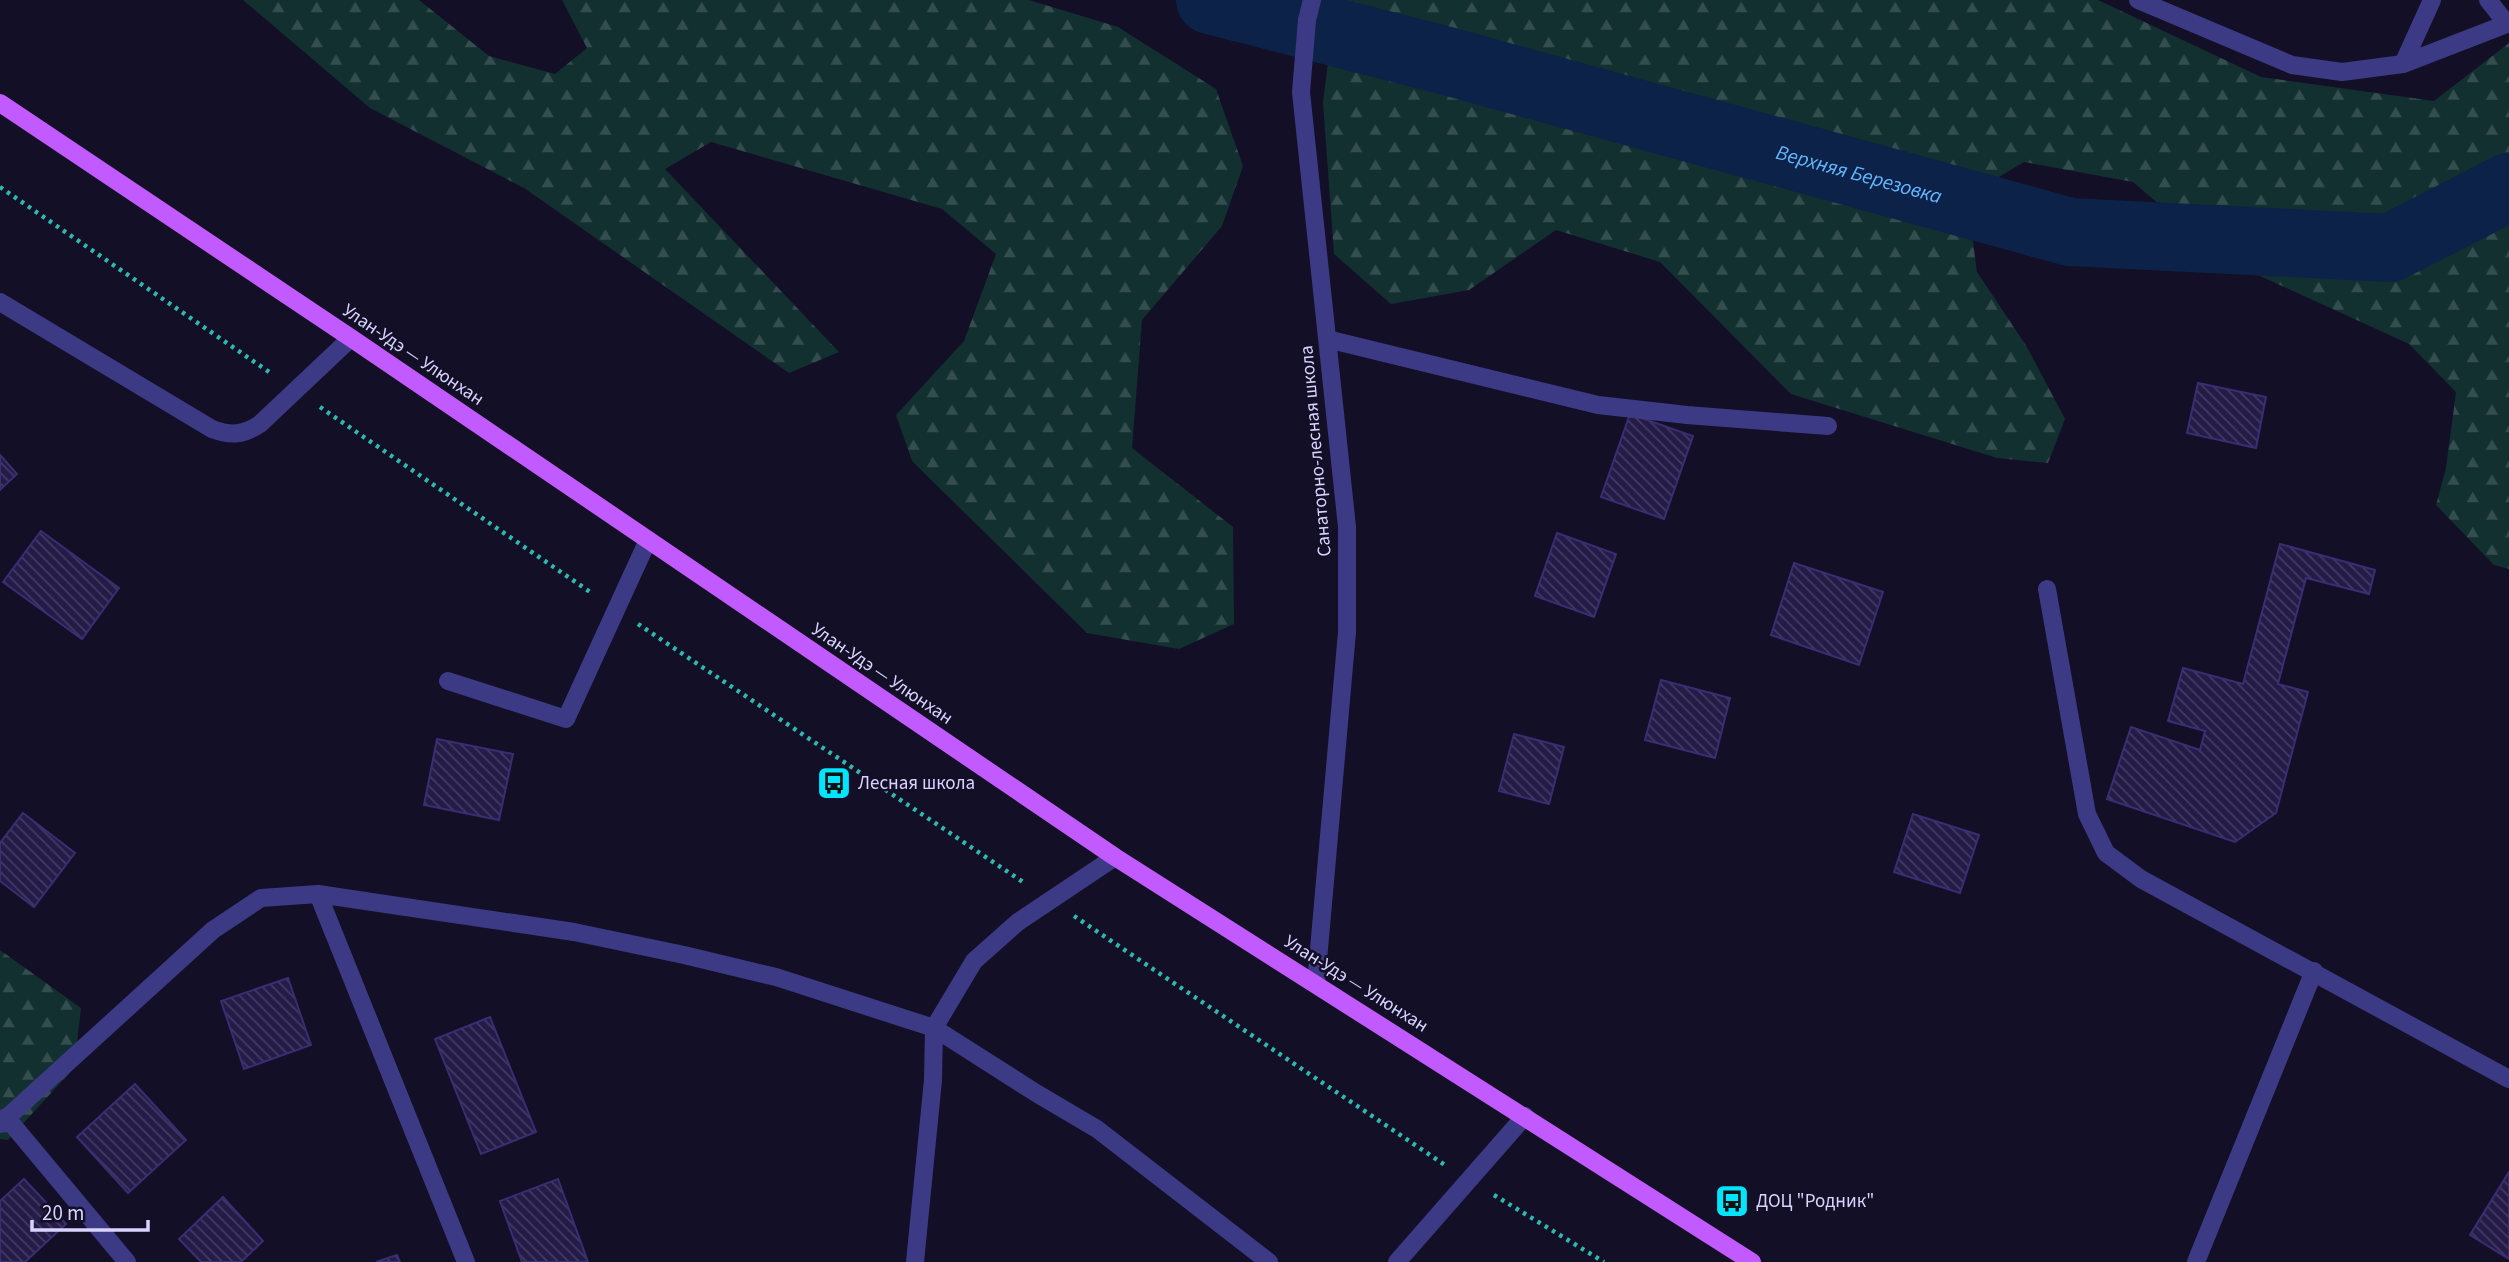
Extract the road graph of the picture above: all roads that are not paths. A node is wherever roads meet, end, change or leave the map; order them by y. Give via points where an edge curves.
1 (1312, 0) edge
2 (2138, 0) edge
3 (2432, 0) edge
4 (2487, 0) edge
5 (2508, 23) edge
6 (2403, 64) junction
7 (0, 103) edge
8 (0, 302) edge
9 (351, 338) junction
10 (1327, 339) junction
11 (1828, 426) dead end
12 (648, 540) junction
13 (2047, 589) dead end
14 (448, 681) dead end
15 (1115, 857) junction
16 (318, 894) junction
17 (2314, 971) junction
18 (1316, 983) junction
19 (934, 1028) junction
20 (2509, 1079) edge
21 (1525, 1116) junction
22 (3, 1121) edge
23 (127, 1262) edge
24 (466, 1262) edge
25 (915, 1262) edge
26 (1269, 1262) edge
27 (1397, 1262) edge
28 (1752, 1262) edge
29 (2196, 1262) edge

1 - 10 street, Санаторно-лесная школа via 1301,92
2 - 6 street via 2292,65 2342,72
3 - 6 street
4 - 5 street
5 - 6 street
7 - 9 main road, Улан-Удэ — Улюнхан
8 - 9 street via 228,435 245,433 260,424
9 - 12 main road, Улан-Удэ — Улюнхан
10 - 11 street via 1598,405
10 - 18 street, Санаторно-лесная школа via 1347,527 1347,632
12 - 14 street via 566,719
12 - 15 main road, Улан-Удэ — Улюнхан
13 - 17 street via 2087,814 2106,853 2141,879
15 - 18 main road, Улан-Удэ — Улюнхан
15 - 19 street via 1018,922 974,961
16 - 19 street via 574,932 684,955 776,977
16 - 22 street via 261,898 213,930
16 - 24 street
17 - 20 street
17 - 29 street
18 - 21 main road, Улан-Удэ — Улюнхан
19 - 25 street
19 - 26 street via 1097,1129
21 - 27 street
21 - 28 main road, Улан-Удэ — Улюнхан
22 - 23 street

